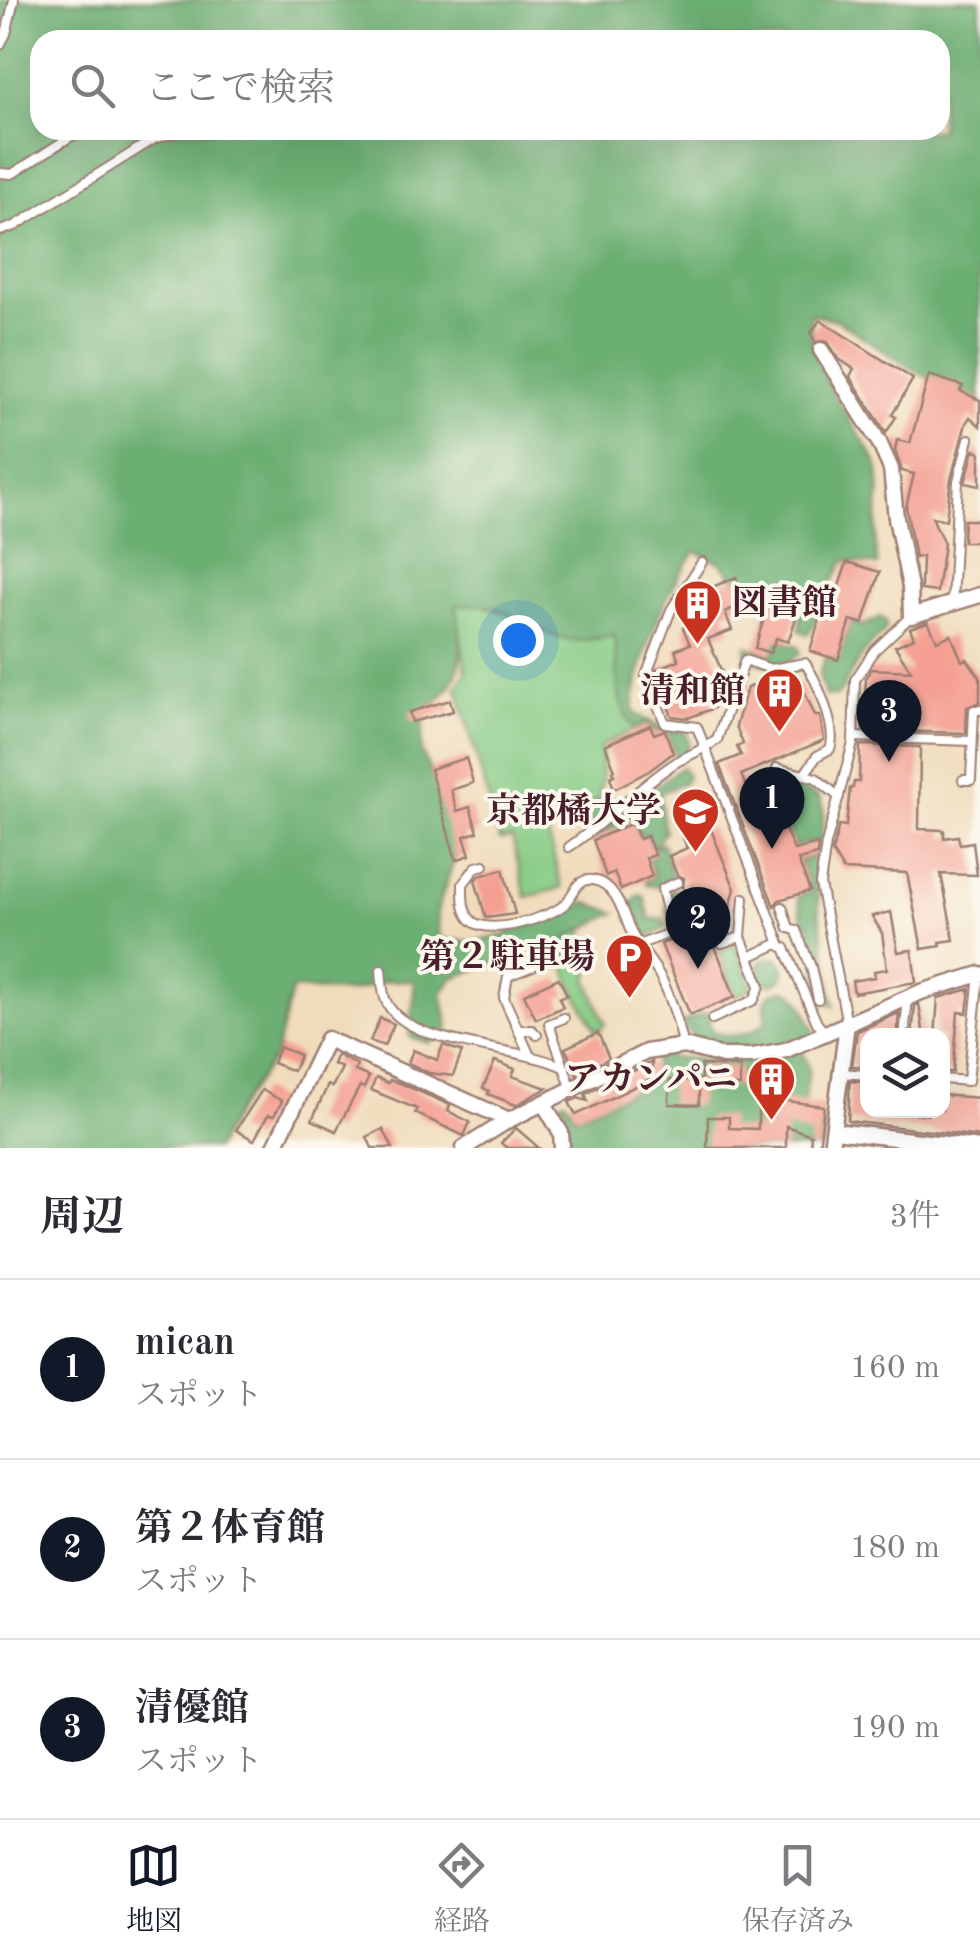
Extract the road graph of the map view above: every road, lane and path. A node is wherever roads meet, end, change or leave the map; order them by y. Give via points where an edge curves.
1 (14, 0) edge
2 (0, 46) edge
3 (65, 140) edge
4 (152, 140) edge
5 (0, 173) edge
6 (0, 231) edge
7 (821, 350) dead end
8 (969, 439) dead end
9 (702, 562) dead end
10 (980, 596) edge
11 (952, 603) junction
12 (912, 616) junction
13 (980, 710) edge
14 (854, 737) junction
15 (972, 741) junction
16 (704, 747) junction
17 (777, 768) dead end
18 (804, 775) junction
19 (963, 780) dead end
20 (839, 797) junction
21 (569, 847) dead end
22 (484, 865) dead end
23 (678, 882) dead end
24 (744, 898) dead end
25 (782, 907) dead end
26 (693, 924) dead end
27 (714, 926) dead end
28 (672, 932) junction
29 (741, 937) junction
30 (638, 945) junction
31 (781, 946) junction
32 (749, 957) junction
33 (808, 960) junction
34 (535, 965) dead end
35 (792, 966) junction
36 (380, 970) dead end
37 (980, 974) edge
38 (908, 998) junction
39 (818, 999) dead end
40 (564, 1018) dead end
41 (712, 1019) dead end
42 (847, 1024) junction
43 (905, 1028) edge
44 (518, 1030) junction
45 (826, 1034) junction
46 (537, 1036) dead end
47 (684, 1046) junction
48 (530, 1056) junction
49 (565, 1068) junction
50 (841, 1073) junction
51 (860, 1074) edge
52 (950, 1079) edge
53 (968, 1081) junction
54 (980, 1084) edge
55 (572, 1090) junction
56 (544, 1104) junction
57 (509, 1120) junction
58 (834, 1130) junction
59 (274, 1148) edge
60 (464, 1148) edge
61 (562, 1148) edge
62 (830, 1148) edge
63 (980, 1148) edge

1 - 2 lane
3 - 5 lane via 12,174
4 - 6 lane
7 - 12 street via 892,469
8 - 11 lane via 958,482
9 - 16 lane via 671,610 646,676 664,723 697,728
10 - 11 street
11 - 12 street
12 - 14 lane via 854,680
13 - 15 lane via 974,710
14 - 15 lane
14 - 20 lane
15 - 19 lane via 971,780
16 - 18 lane via 721,733 745,660 771,669 805,663 834,736
16 - 21 lane
16 - 31 lane
17 - 18 lane
18 - 20 lane
20 - 42 lane via 820,884
22 - 30 lane via 462,884 472,922 528,922 566,903 590,879 617,898
23 - 28 lane via 662,889
24 - 29 lane
25 - 33 lane
26 - 28 lane
27 - 29 lane via 722,943
28 - 30 lane
29 - 32 lane
30 - 47 lane via 662,980
31 - 32 lane
31 - 35 lane
32 - 41 lane via 760,986 754,1000
33 - 35 lane
33 - 39 lane
34 - 44 lane via 508,976 503,990
35 - 45 lane
36 - 48 lane via 386,1002 400,1018 457,1042
37 - 38 street
37 - 53 lane
38 - 42 street
38 - 43 lane
40 - 49 lane via 549,1024
42 - 45 street
42 - 50 street
44 - 46 lane
44 - 48 lane
45 - 47 street via 753,1056
47 - 55 street via 646,1052
48 - 49 lane
49 - 55 lane
50 - 51 lane
50 - 58 street
52 - 53 lane
53 - 54 lane
55 - 56 street
56 - 57 street
56 - 61 street
57 - 59 street via 327,1039
57 - 60 street
58 - 62 street
58 - 63 street

